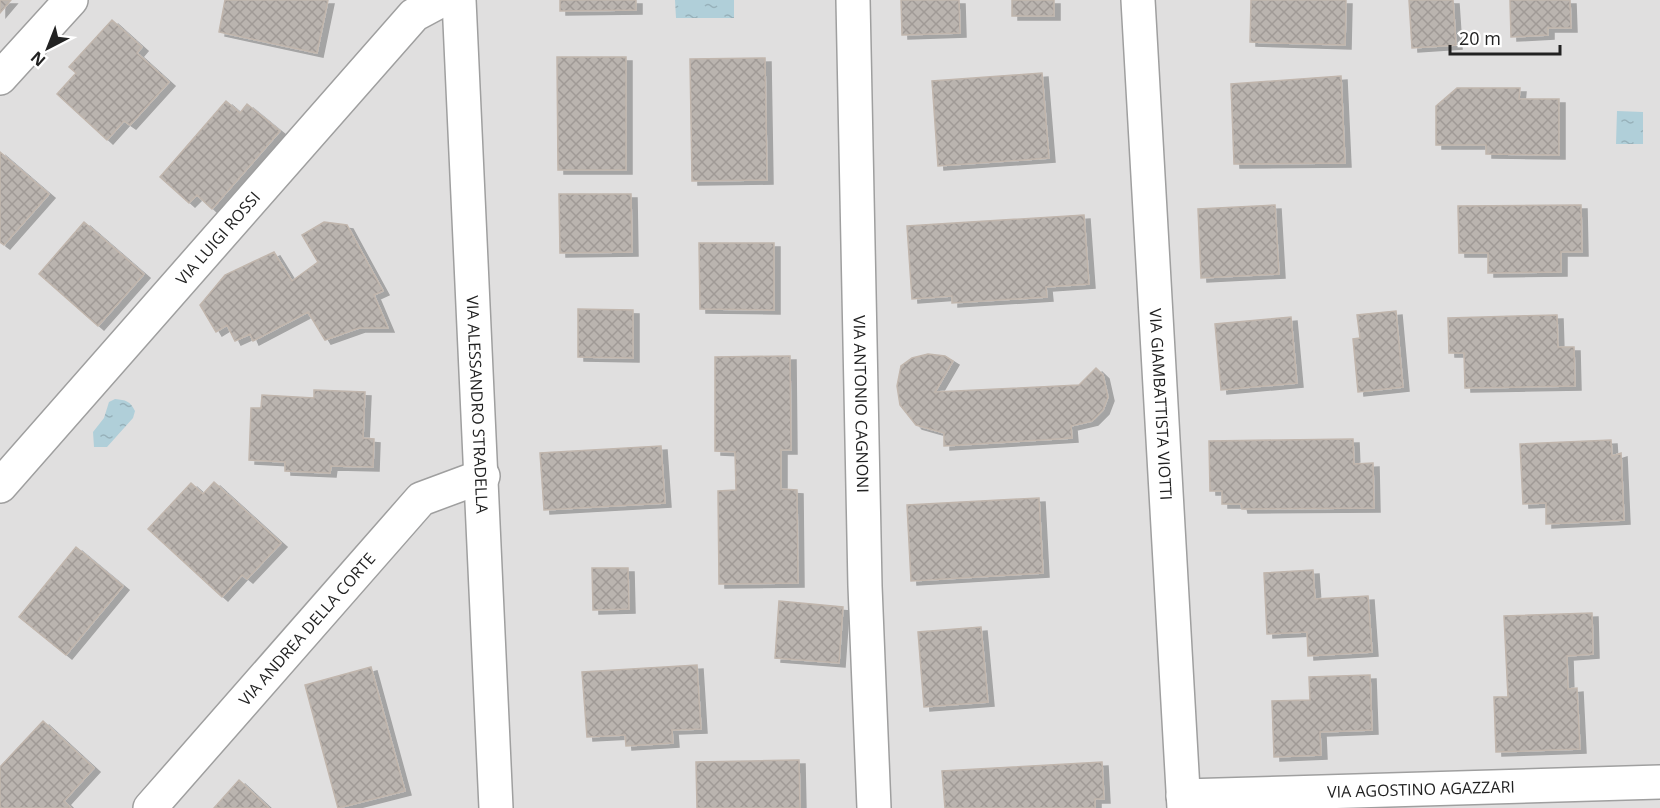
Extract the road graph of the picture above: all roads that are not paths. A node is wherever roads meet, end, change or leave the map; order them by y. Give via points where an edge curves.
1 (71, 0) edge
2 (442, 0) edge
3 (459, 0) edge
4 (853, 0) edge
5 (1138, 0) edge
6 (0, 78) edge
7 (483, 476) junction
8 (0, 486) edge
9 (1660, 782) edge
10 (1183, 802) edge
11 (150, 808) edge
12 (496, 808) edge
13 (874, 808) edge

1 - 6 street
2 - 8 street, VIA LUIGI ROSSI via 414,15
3 - 7 street, VIA ALESSANDRO STRADELLA
4 - 13 street, VIA ANTONIO CAGNONI via 865,586
5 - 10 street, VIA GIAMBATTISTA VIOTTI
7 - 11 street, VIA ANDREA DELLA CORTE via 421,499
7 - 12 street, VIA ALESSANDRO STRADELLA
9 - 10 street, VIA AGOSTINO AGAZZARI

